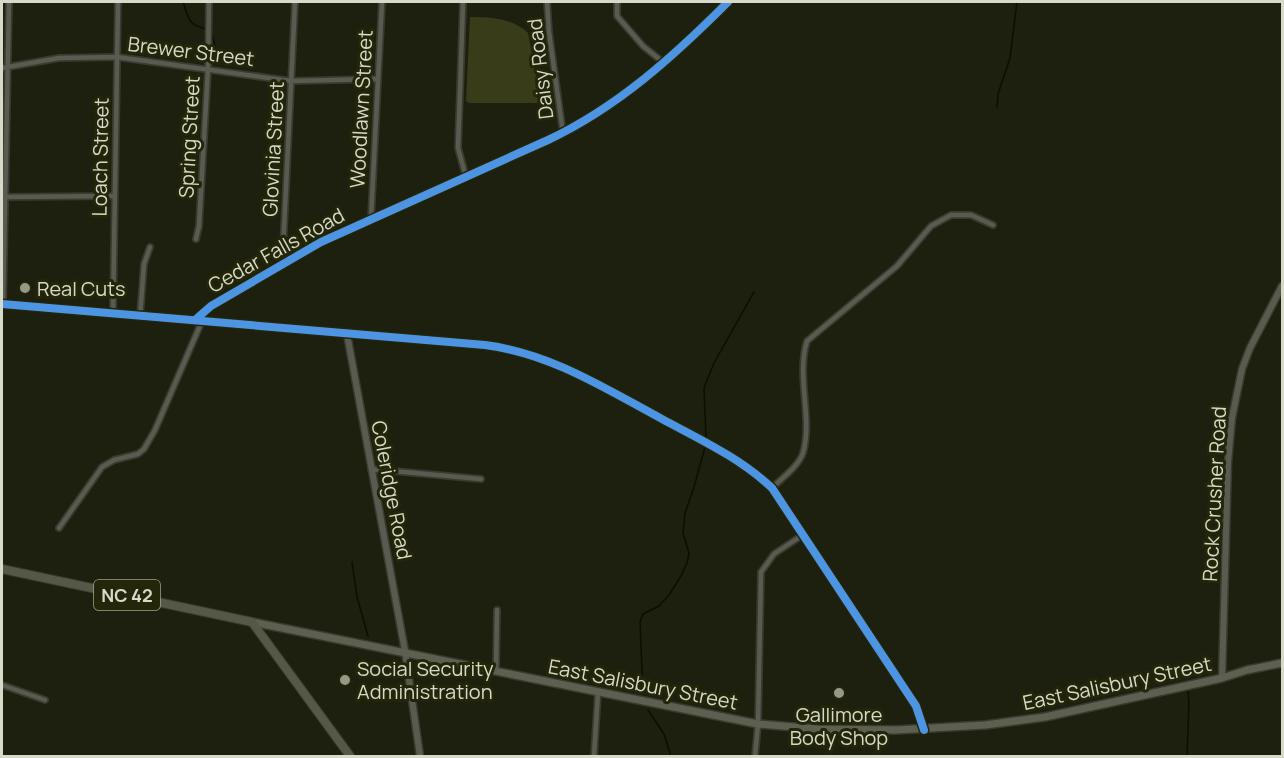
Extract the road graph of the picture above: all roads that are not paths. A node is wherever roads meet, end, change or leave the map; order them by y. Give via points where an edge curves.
1 (9, 2) edge
2 (118, 2) edge
3 (209, 2) edge
4 (294, 2) edge
5 (381, 2) edge
6 (463, 2) edge
7 (547, 2) edge
8 (617, 2) edge
9 (728, 2) edge
10 (2, 9) edge
11 (8, 9) junction
12 (117, 57) junction
13 (664, 63) junction
14 (5, 68) edge
15 (208, 69) junction
16 (377, 79) junction
17 (291, 81) junction
18 (563, 133) junction
19 (466, 177) junction
20 (114, 196) junction
21 (4, 197) edge
22 (371, 218) junction
23 (993, 225) dead end
24 (196, 239) dead end
25 (150, 247) dead end
26 (285, 261) junction
27 (1282, 286) edge
28 (2, 304) edge
29 (113, 313) junction
30 (140, 316) junction
31 (198, 320) junction
32 (347, 334) junction
33 (371, 469) junction
34 (481, 479) dead end
35 (772, 488) junction
36 (59, 528) dead end
37 (804, 534) junction
38 (2, 569) edge
39 (497, 610) dead end
40 (252, 622) junction
41 (405, 651) junction
42 (1282, 663) edge
43 (496, 671) junction
44 (1222, 678) junction
45 (2, 684) edge
46 (598, 692) junction
47 (45, 700) dead end
48 (758, 724) junction
49 (924, 729) junction
50 (350, 756) edge
51 (420, 756) edge
52 (594, 756) edge
53 (756, 756) edge

1 - 11 street
2 - 12 street, Loach Street
3 - 15 street, Spring Street
4 - 17 street, Glovinia Street
5 - 16 street, Woodlawn Street
6 - 19 street via 458,148
7 - 18 street, Daisy Road
8 - 13 street via 617,16
9 - 13 street, Cedar Falls Road
10 - 11 street
11 - 14 street
12 - 14 street, Brewer Street via 59,58
12 - 15 street, Brewer Street
12 - 20 street, Loach Street
13 - 18 street, Cedar Falls Road via 622,96
14 - 21 street
15 - 17 street, Brewer Street
15 - 24 street, Spring Street
16 - 17 street, Brewer Street
16 - 22 street, Woodlawn Street
17 - 26 street, Glovinia Street
18 - 19 street, Cedar Falls Road
19 - 22 street, Cedar Falls Road
20 - 21 street
20 - 29 street, Loach Street
21 - 28 street
22 - 26 street, Cedar Falls Road
23 - 35 street via 971,215 951,215 932,226 897,267 807,341 803,355 802,454
25 - 30 street via 144,264
26 - 31 street, Cedar Falls Road via 211,306
27 - 44 street, Rock Crusher Road via 1250,348 1233,409
28 - 29 street
29 - 30 street
30 - 31 street
31 - 32 street
31 - 36 street via 144,449 102,467
32 - 33 street, Coleridge Road
32 - 35 street via 485,345 543,358 728,454
33 - 34 street
33 - 41 street, Coleridge Road
35 - 37 street
37 - 48 street via 774,554 760,572
37 - 49 street via 916,706
38 - 40 main road, East Salisbury Street / NC 42
39 - 43 street
40 - 41 main road, East Salisbury Street
40 - 50 main road
41 - 43 main road, East Salisbury Street
41 - 51 street, Coleridge Road
42 - 44 main road, East Salisbury Street
43 - 46 main road, East Salisbury Street
44 - 49 main road, East Salisbury Street via 1045,717
45 - 47 street
46 - 48 main road, East Salisbury Street
46 - 52 street
48 - 49 main road, East Salisbury Street
48 - 53 street

